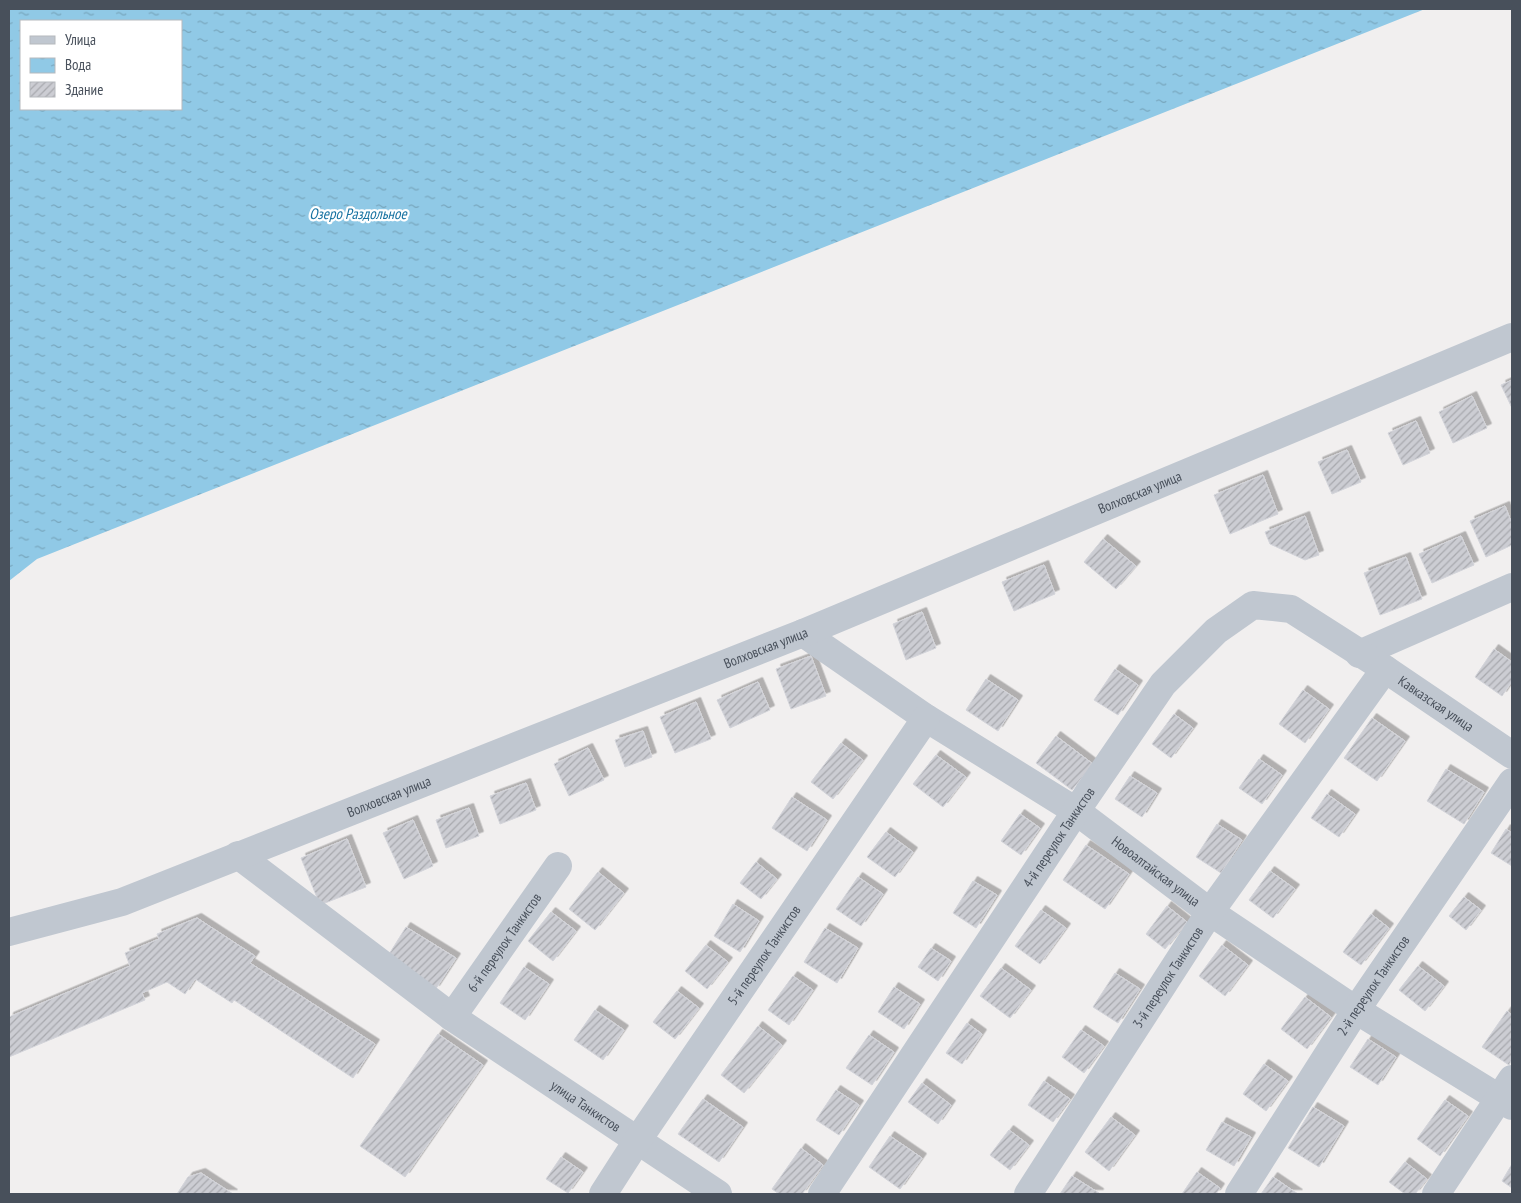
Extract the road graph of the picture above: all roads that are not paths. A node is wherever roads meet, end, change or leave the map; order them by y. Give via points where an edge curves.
1 (1512, 337) edge
2 (1512, 587) edge
3 (803, 633) junction
4 (1359, 654) junction
5 (1385, 669) junction
6 (926, 718) junction
7 (1512, 755) edge
8 (1512, 782) edge
9 (1076, 811) junction
10 (238, 855) junction
11 (558, 866) dead end
12 (1210, 912) junction
13 (9, 932) edge
14 (1356, 1010) junction
15 (452, 1018) junction
16 (1508, 1094) edge
17 (637, 1141) junction
18 (603, 1194) edge
19 (718, 1194) edge
20 (822, 1194) edge
21 (1028, 1194) edge
22 (1239, 1194) edge
23 (1436, 1194) edge

1 - 3 street, Волховская улица
2 - 4 street
3 - 6 street, Новоалтайская улица
3 - 10 street, Волховская улица
4 - 5 street, Кавказская улица
4 - 9 street, 4-й переулок Танкистов via 1291,608 1253,605 1216,631 1163,684
5 - 7 street, Кавказская улица
5 - 12 street, 3-й переулок Танкистов
6 - 9 street, Новоалтайская улица
6 - 17 street, 5-й переулок Танкистов
8 - 14 street, 2-й переулок Танкистов
9 - 12 street, Новоалтайская улица
9 - 20 street, 4-й переулок Танкистов
10 - 13 street, Волховская улица via 122,902
10 - 15 street, улица Танкистов
11 - 15 street, 6-й переулок Танкистов
12 - 14 street, Новоалтайская улица
12 - 21 street, 3-й переулок Танкистов
14 - 16 street, Новоалтайская улица
14 - 22 street, 2-й переулок Танкистов
15 - 17 street, улица Танкистов
16 - 23 street
17 - 18 street, 5-й переулок Танкистов
17 - 19 street, улица Танкистов

